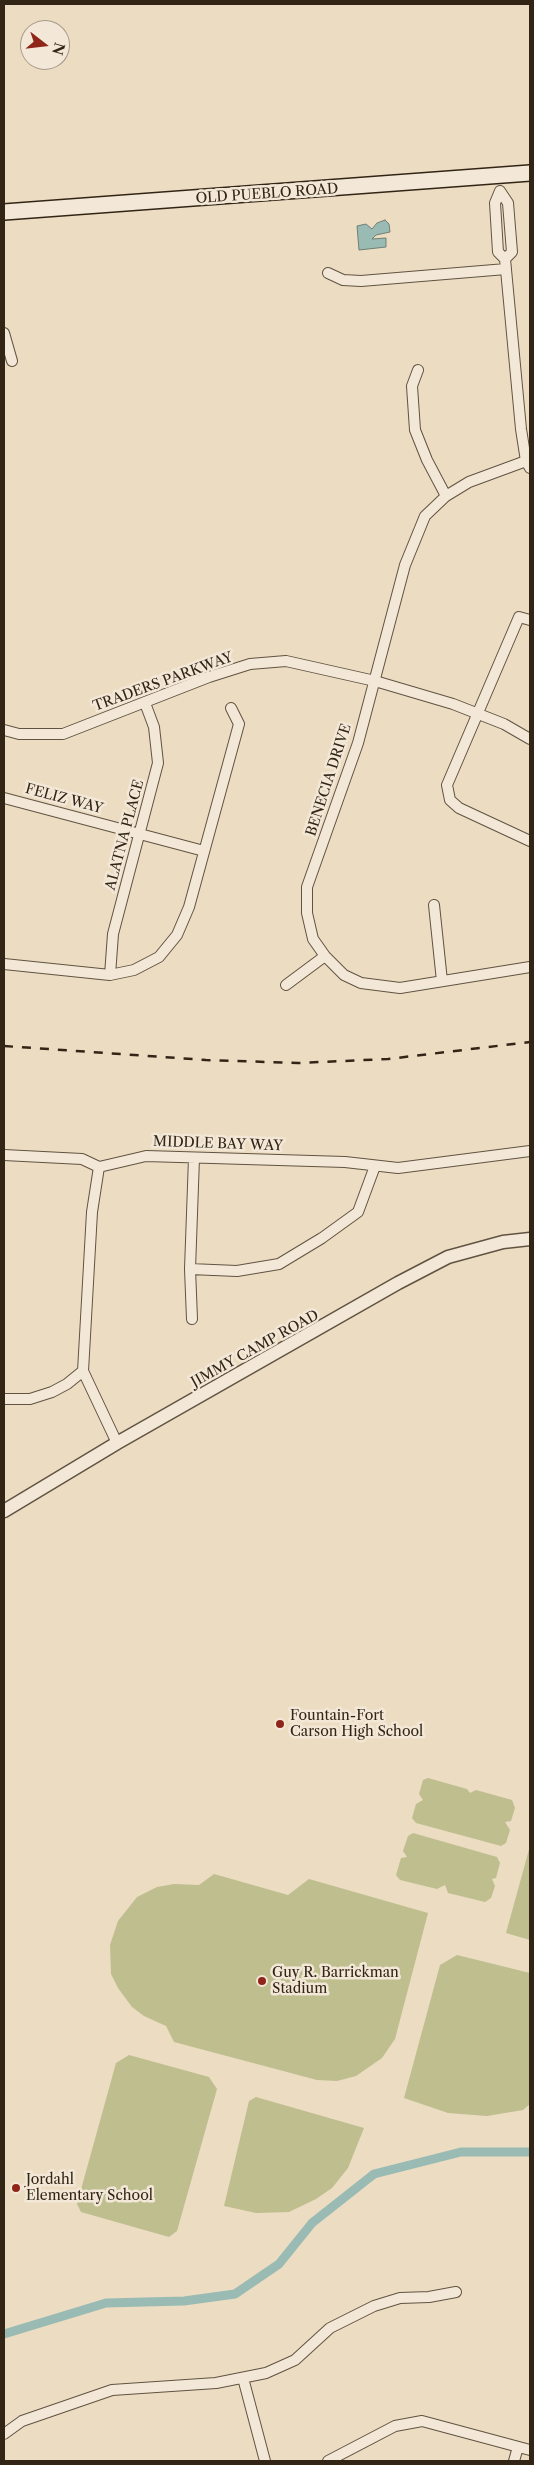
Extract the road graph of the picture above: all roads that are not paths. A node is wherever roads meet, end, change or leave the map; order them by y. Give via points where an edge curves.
1 (530, 173) edge
2 (500, 184) junction
3 (4, 212) edge
4 (506, 264) junction
5 (328, 273) dead end
6 (4, 334) edge
7 (12, 361) dead end
8 (418, 370) dead end
9 (528, 464) edge
10 (446, 496) junction
11 (530, 620) edge
12 (374, 681) junction
13 (144, 703) junction
14 (231, 708) dead end
15 (476, 713) junction
16 (4, 730) edge
17 (530, 739) edge
18 (4, 798) edge
19 (141, 834) junction
20 (530, 841) edge
21 (204, 851) junction
22 (434, 905) dead end
23 (325, 956) junction
24 (4, 964) edge
25 (530, 967) edge
26 (110, 975) junction
27 (442, 982) junction
28 (286, 985) dead end
29 (530, 1151) edge
30 (4, 1155) edge
31 (194, 1158) junction
32 (375, 1166) junction
33 (99, 1167) junction
34 (530, 1239) edge
35 (190, 1269) junction
36 (192, 1319) dead end
37 (83, 1371) junction
38 (4, 1399) edge
39 (117, 1443) junction
40 (4, 1511) edge
41 (456, 2292) dead end
42 (243, 2378) junction
43 (4, 2434) edge
44 (518, 2447) junction
45 (530, 2450) edge
46 (265, 2461) edge
47 (328, 2461) edge
48 (514, 2461) edge

1 - 2 main road, OLD PUEBLO ROAD
2 - 3 main road, OLD PUEBLO ROAD
2 - 4 street via 494,203 498,252
4 - 5 street via 361,281 344,280
4 - 9 street via 520,429
6 - 7 street
8 - 10 street via 412,386 415,430
9 - 10 street, BENECIA DRIVE via 469,482
10 - 12 street, BENECIA DRIVE via 425,516 405,565
11 - 15 street via 519,617
12 - 13 street, TRADERS PARKWAY via 286,662 250,664
12 - 15 street, TRADERS PARKWAY
12 - 23 street, BENECIA DRIVE via 358,743 307,887 307,913 314,939
13 - 16 street, TRADERS PARKWAY via 63,734 19,734
13 - 19 street, ALATNA PLACE via 154,727 158,763
14 - 21 street via 239,724
15 - 17 street, TRADERS PARKWAY
15 - 20 street via 446,785 450,800 460,808
18 - 19 street, FELIZ WAY
19 - 21 street, FELIZ WAY
19 - 26 street, ALATNA PLACE via 113,934
21 - 26 street via 189,907 177,935 160,957 134,970
22 - 27 street
23 - 27 street, BENECIA DRIVE via 344,975 361,983 400,988
23 - 28 street
24 - 26 street
25 - 27 street, BENECIA DRIVE
29 - 32 street, MIDDLE BAY WAY via 398,1168
30 - 33 street via 82,1159
31 - 32 street, MIDDLE BAY WAY via 345,1162
31 - 33 street, MIDDLE BAY WAY via 146,1156
31 - 35 street
32 - 35 street via 358,1212 279,1264 237,1270
33 - 37 street via 92,1212
34 - 39 street, JIMMY CAMP ROAD via 503,1242 448,1257
35 - 36 street
37 - 38 street via 52,1392 30,1399
37 - 39 street
39 - 40 street, JIMMY CAMP ROAD
41 - 42 street via 400,2298 374,2306 330,2328 294,2360 266,2373
42 - 43 street via 216,2383 112,2390 22,2422
42 - 46 street
44 - 45 street
44 - 47 street via 422,2421 395,2426
44 - 48 street

